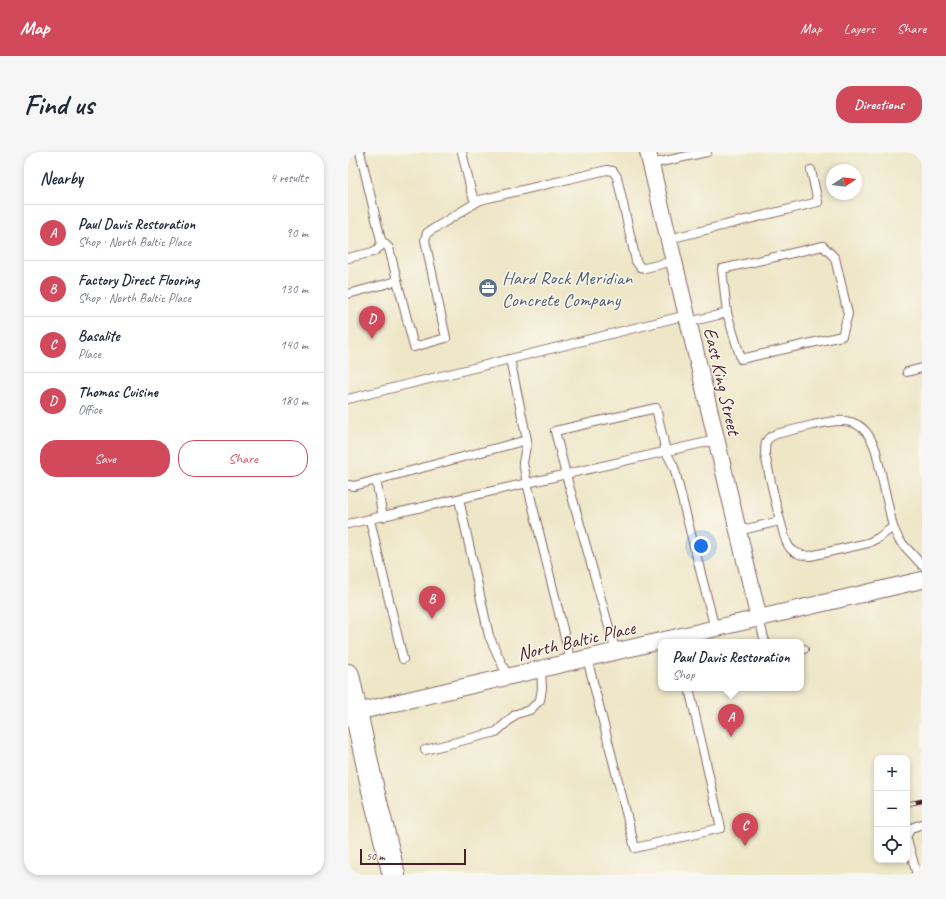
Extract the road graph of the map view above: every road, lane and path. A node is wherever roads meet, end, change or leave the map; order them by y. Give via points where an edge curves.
1 (360, 152) edge
2 (462, 152) edge
3 (707, 152) edge
4 (650, 158) edge
5 (811, 170) dead end
6 (480, 200) junction
7 (669, 239) junction
8 (381, 240) junction
9 (348, 258) edge
10 (674, 261) junction
11 (398, 281) junction
12 (348, 294) edge
13 (727, 313) junction
14 (688, 318) junction
15 (510, 359) junction
16 (922, 368) edge
17 (907, 372) dead end
18 (348, 399) edge
19 (527, 440) junction
20 (716, 440) junction
21 (666, 452) junction
22 (566, 474) junction
23 (376, 480) junction
24 (527, 483) junction
25 (348, 485) edge
26 (459, 499) junction
27 (383, 516) junction
28 (370, 520) junction
29 (780, 521) junction
30 (348, 524) edge
31 (893, 527) junction
32 (738, 531) junction
33 (922, 565) edge
34 (922, 580) edge
35 (758, 619) junction
36 (715, 629) junction
37 (681, 639) edge
38 (764, 639) edge
39 (658, 644) edge
40 (616, 652) junction
41 (587, 658) junction
42 (402, 659) dead end
43 (571, 662) junction
44 (541, 669) junction
45 (348, 674) edge
46 (508, 677) junction
47 (690, 691) edge
48 (352, 713) edge
49 (425, 750) dead end
50 (922, 824) edge
51 (910, 830) edge
52 (910, 850) edge
53 (394, 875) edge
54 (917, 875) edge

1 - 8 lane
2 - 6 lane via 474,199
3 - 4 lane
4 - 7 street, East King Street
5 - 7 lane via 818,202
6 - 10 lane via 607,170 613,171 617,177 636,261 640,267
6 - 11 lane via 427,233 425,240 446,338 414,347
7 - 10 street, East King Street
8 - 9 lane via 380,247 373,252
8 - 11 lane via 389,248
10 - 14 street, East King Street
11 - 12 lane
13 - 13 lane via 741,359 842,336 848,314 835,258 823,246 722,269
13 - 14 lane
14 - 15 lane
14 - 20 street, East King Street
15 - 18 lane
15 - 19 lane
16 - 17 lane
19 - 23 lane
19 - 24 lane via 523,463
20 - 21 lane
20 - 32 street, East King Street
21 - 22 lane
21 - 22 lane via 656,408 555,432
21 - 36 lane via 674,467
22 - 24 lane
22 - 40 lane
23 - 25 lane via 354,486
23 - 27 lane
24 - 26 lane
24 - 43 lane
26 - 27 lane
26 - 46 lane via 489,636
27 - 28 lane
28 - 30 lane
28 - 42 lane
29 - 31 lane via 790,548 796,553 810,556 868,543
29 - 31 lane via 765,454 764,445 767,440 776,434 825,422 846,420 858,424 872,441
29 - 32 lane
31 - 33 lane via 899,540
32 - 35 street, East King Street
34 - 35 street, North Baltic Place
35 - 36 street, North Baltic Place
35 - 38 lane
36 - 37 street, North Baltic Place
39 - 40 street, North Baltic Place
40 - 41 street, North Baltic Place
41 - 43 street, North Baltic Place
41 - 47 lane via 635,848 721,828
43 - 44 street, North Baltic Place
44 - 46 street, North Baltic Place
44 - 49 lane via 540,700 530,710 516,714 496,732
45 - 48 main road
46 - 48 street, North Baltic Place
48 - 53 main road
50 - 51 lane
52 - 54 lane

